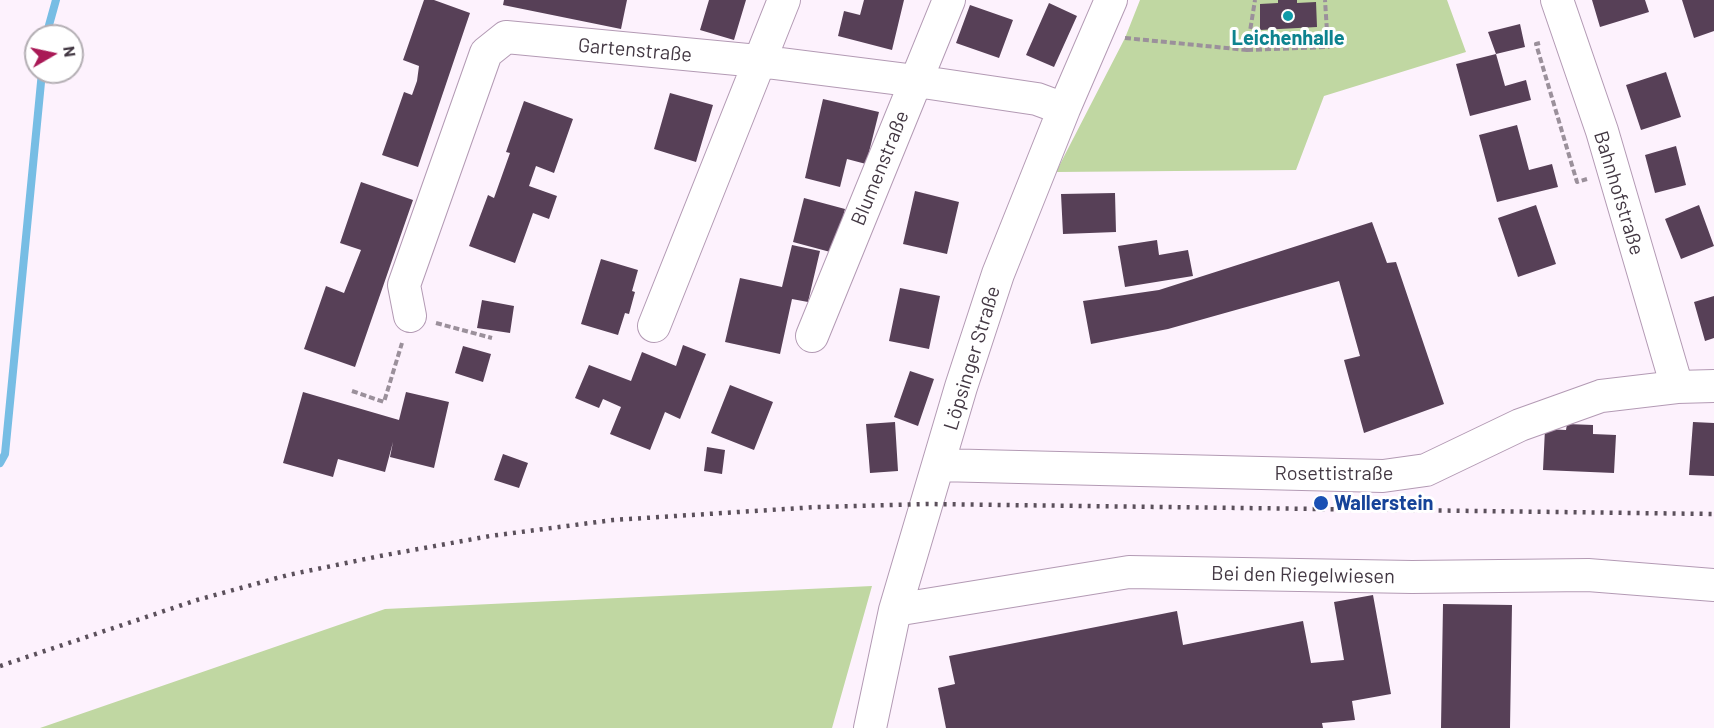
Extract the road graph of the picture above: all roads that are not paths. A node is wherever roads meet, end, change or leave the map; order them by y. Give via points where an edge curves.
1 (784, 0) edge
2 (949, 0) edge
3 (1111, 0) edge
4 (1557, 0) edge
5 (759, 62) junction
6 (916, 81) junction
7 (1064, 109) junction
8 (410, 316) road end
9 (654, 326) dead end
10 (812, 336) dead end
11 (1714, 386) edge
12 (1677, 387) junction
13 (938, 465) junction
14 (1714, 585) edge
15 (896, 610) junction
16 (870, 728) edge

1 - 5 street
2 - 6 street, Blumenstraße
3 - 7 street, Löpsinger Straße
4 - 12 street, Bahnhofstraße via 1602,132
5 - 6 street, Gartenstraße
5 - 8 street, Gartenstraße via 506,37 486,52 404,285
5 - 9 street
6 - 7 street, Gartenstraße via 1037,99
6 - 10 street, Blumenstraße
7 - 13 street, Löpsinger Straße via 998,273
11 - 12 street, Rosettistraße
12 - 13 street, Rosettistraße via 1601,396 1520,425 1426,470 1383,476
13 - 15 street, Löpsinger Straße
14 - 15 street, Bei den Riegelwiesen via 1588,575 1412,577 1129,572
15 - 16 street, Löpsinger Straße

